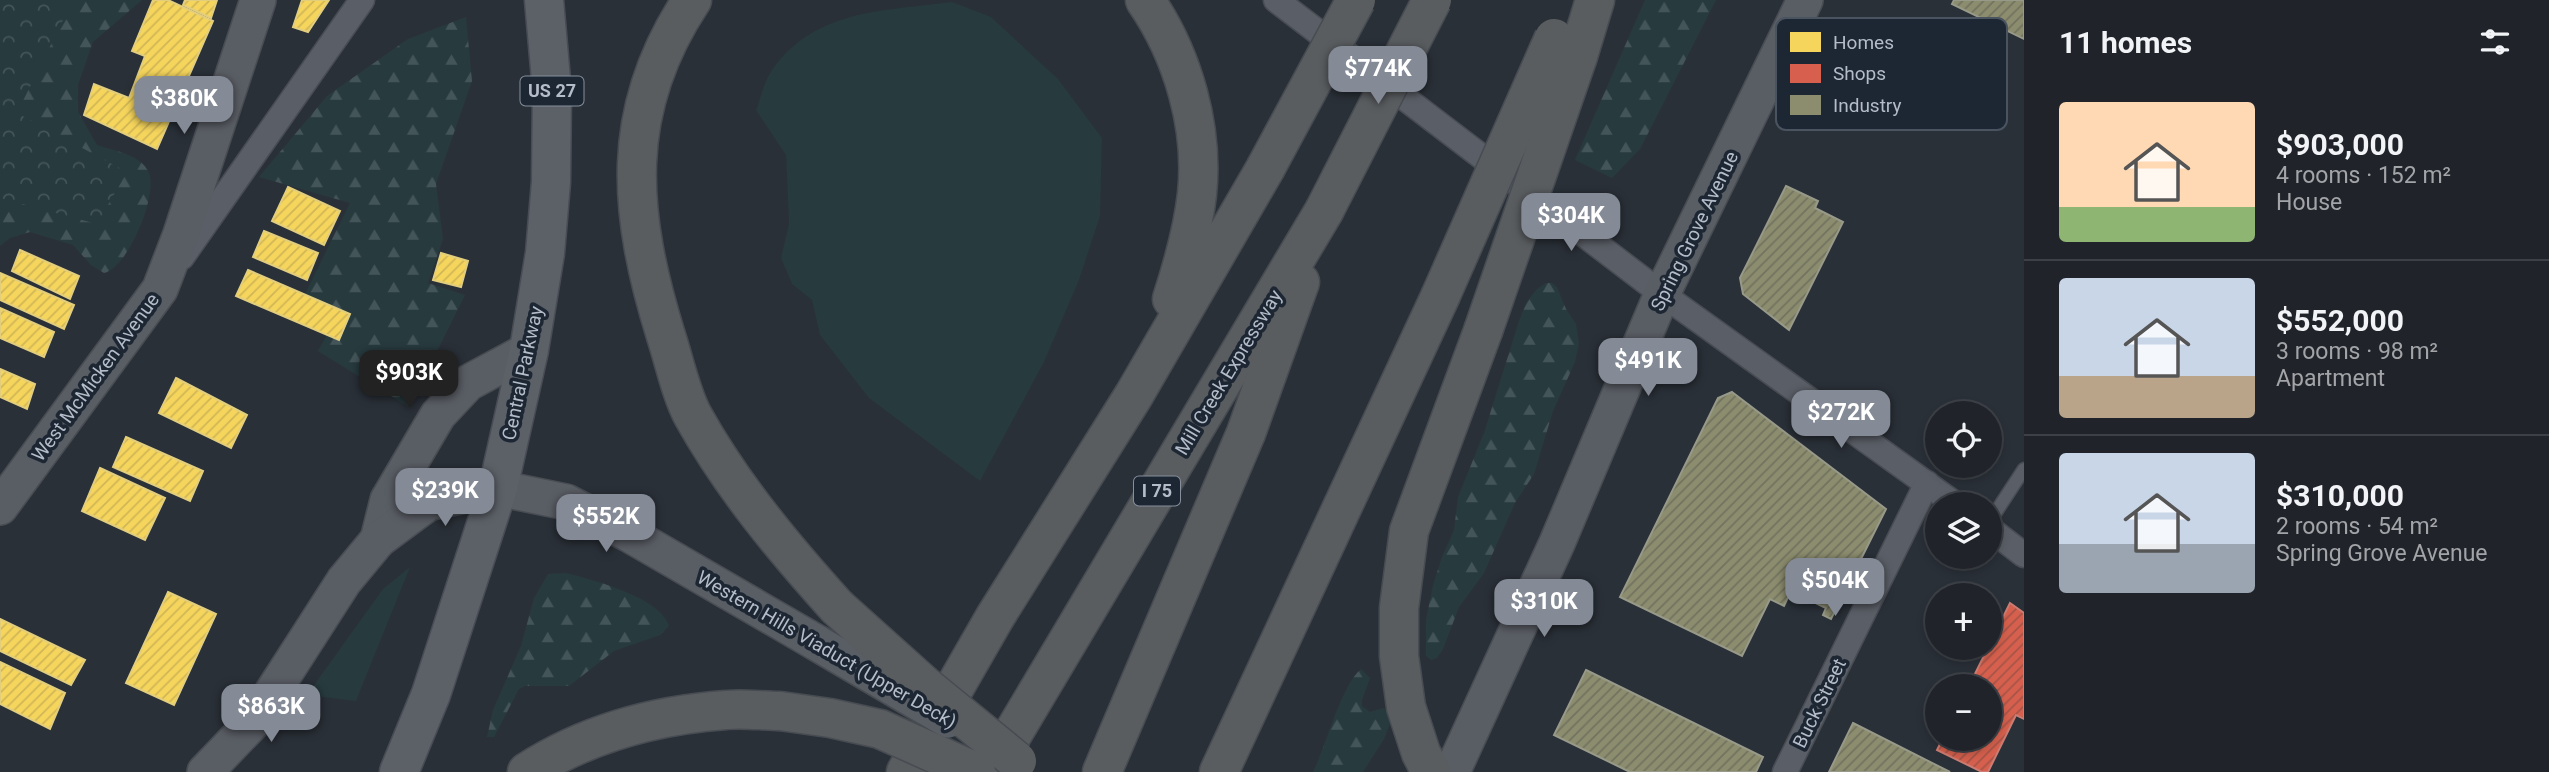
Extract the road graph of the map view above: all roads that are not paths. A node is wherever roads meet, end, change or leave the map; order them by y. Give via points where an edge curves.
1 (258, 0) edge
2 (362, 0) edge
3 (544, 0) edge
4 (692, 0) edge
5 (1145, 0) edge
6 (1276, 0) edge
7 (1356, 0) edge
8 (1432, 0) edge
9 (1571, 0) edge
10 (1595, 0) edge
11 (1805, 0) edge
12 (1796, 18) edge
13 (1566, 47) junction
14 (1776, 60) edge
15 (1324, 211) junction
16 (160, 289) junction
17 (1662, 294) junction
18 (528, 350) junction
19 (1134, 395) junction
20 (2024, 469) edge
21 (1927, 484) junction
22 (498, 488) junction
23 (1938, 492) edge
24 (2002, 503) edge
25 (0, 507) edge
26 (2002, 538) edge
27 (378, 540) junction
28 (2024, 555) edge
29 (1015, 768) edge
30 (205, 772) edge
31 (399, 772) edge
32 (527, 772) edge
33 (906, 772) edge
34 (976, 772) edge
35 (1102, 772) edge
36 (1219, 772) edge
37 (1431, 772) edge
38 (1452, 772) edge
39 (1784, 772) edge

1 - 16 main road, West McMicken Avenue
2 - 16 street
3 - 18 main road, Central Parkway / US 27 via 552,91 551,182 545,253
4 - 29 highway, bridge via 656,66 642,112 637,159 639,214 651,286 691,413 739,490 837,607
5 - 19 highway via 1170,40 1186,88 1196,137 1197,192 1188,249 1168,315
6 - 17 street
7 - 19 highway, bridge
8 - 15 highway, Mill Creek Expressway / I 75, bridge
9 - 13 highway
10 - 13 highway
11 - 12 main road, Spring Grove Avenue
13 - 36 highway, bridge via 1440,297
13 - 37 highway, bridge via 1483,331 1409,531 1399,608 1399,656 1406,707
14 - 17 main road, Spring Grove Avenue
15 - 29 highway, Mill Creek Expressway / I 75
15 - 35 highway via 1246,433
16 - 25 main road, West McMicken Avenue
17 - 21 street
17 - 38 main road, Spring Grove Avenue via 1557,542
18 - 22 main road, Central Parkway / US 27
18 - 27 main road via 468,383 438,415 388,500
19 - 33 highway via 995,617
20 - 24 lane
21 - 23 street
21 - 39 street, Buck Street
22 - 27 main road via 428,503
22 - 29 main road, Western Hills Viaduct (Upper Deck), bridge via 566,502 629,534 817,643
22 - 31 main road, Central Parkway / US 27 via 431,694
26 - 28 street
27 - 30 main road via 344,581 254,721
32 - 34 highway, bridge via 607,732 727,710 780,711 880,729

